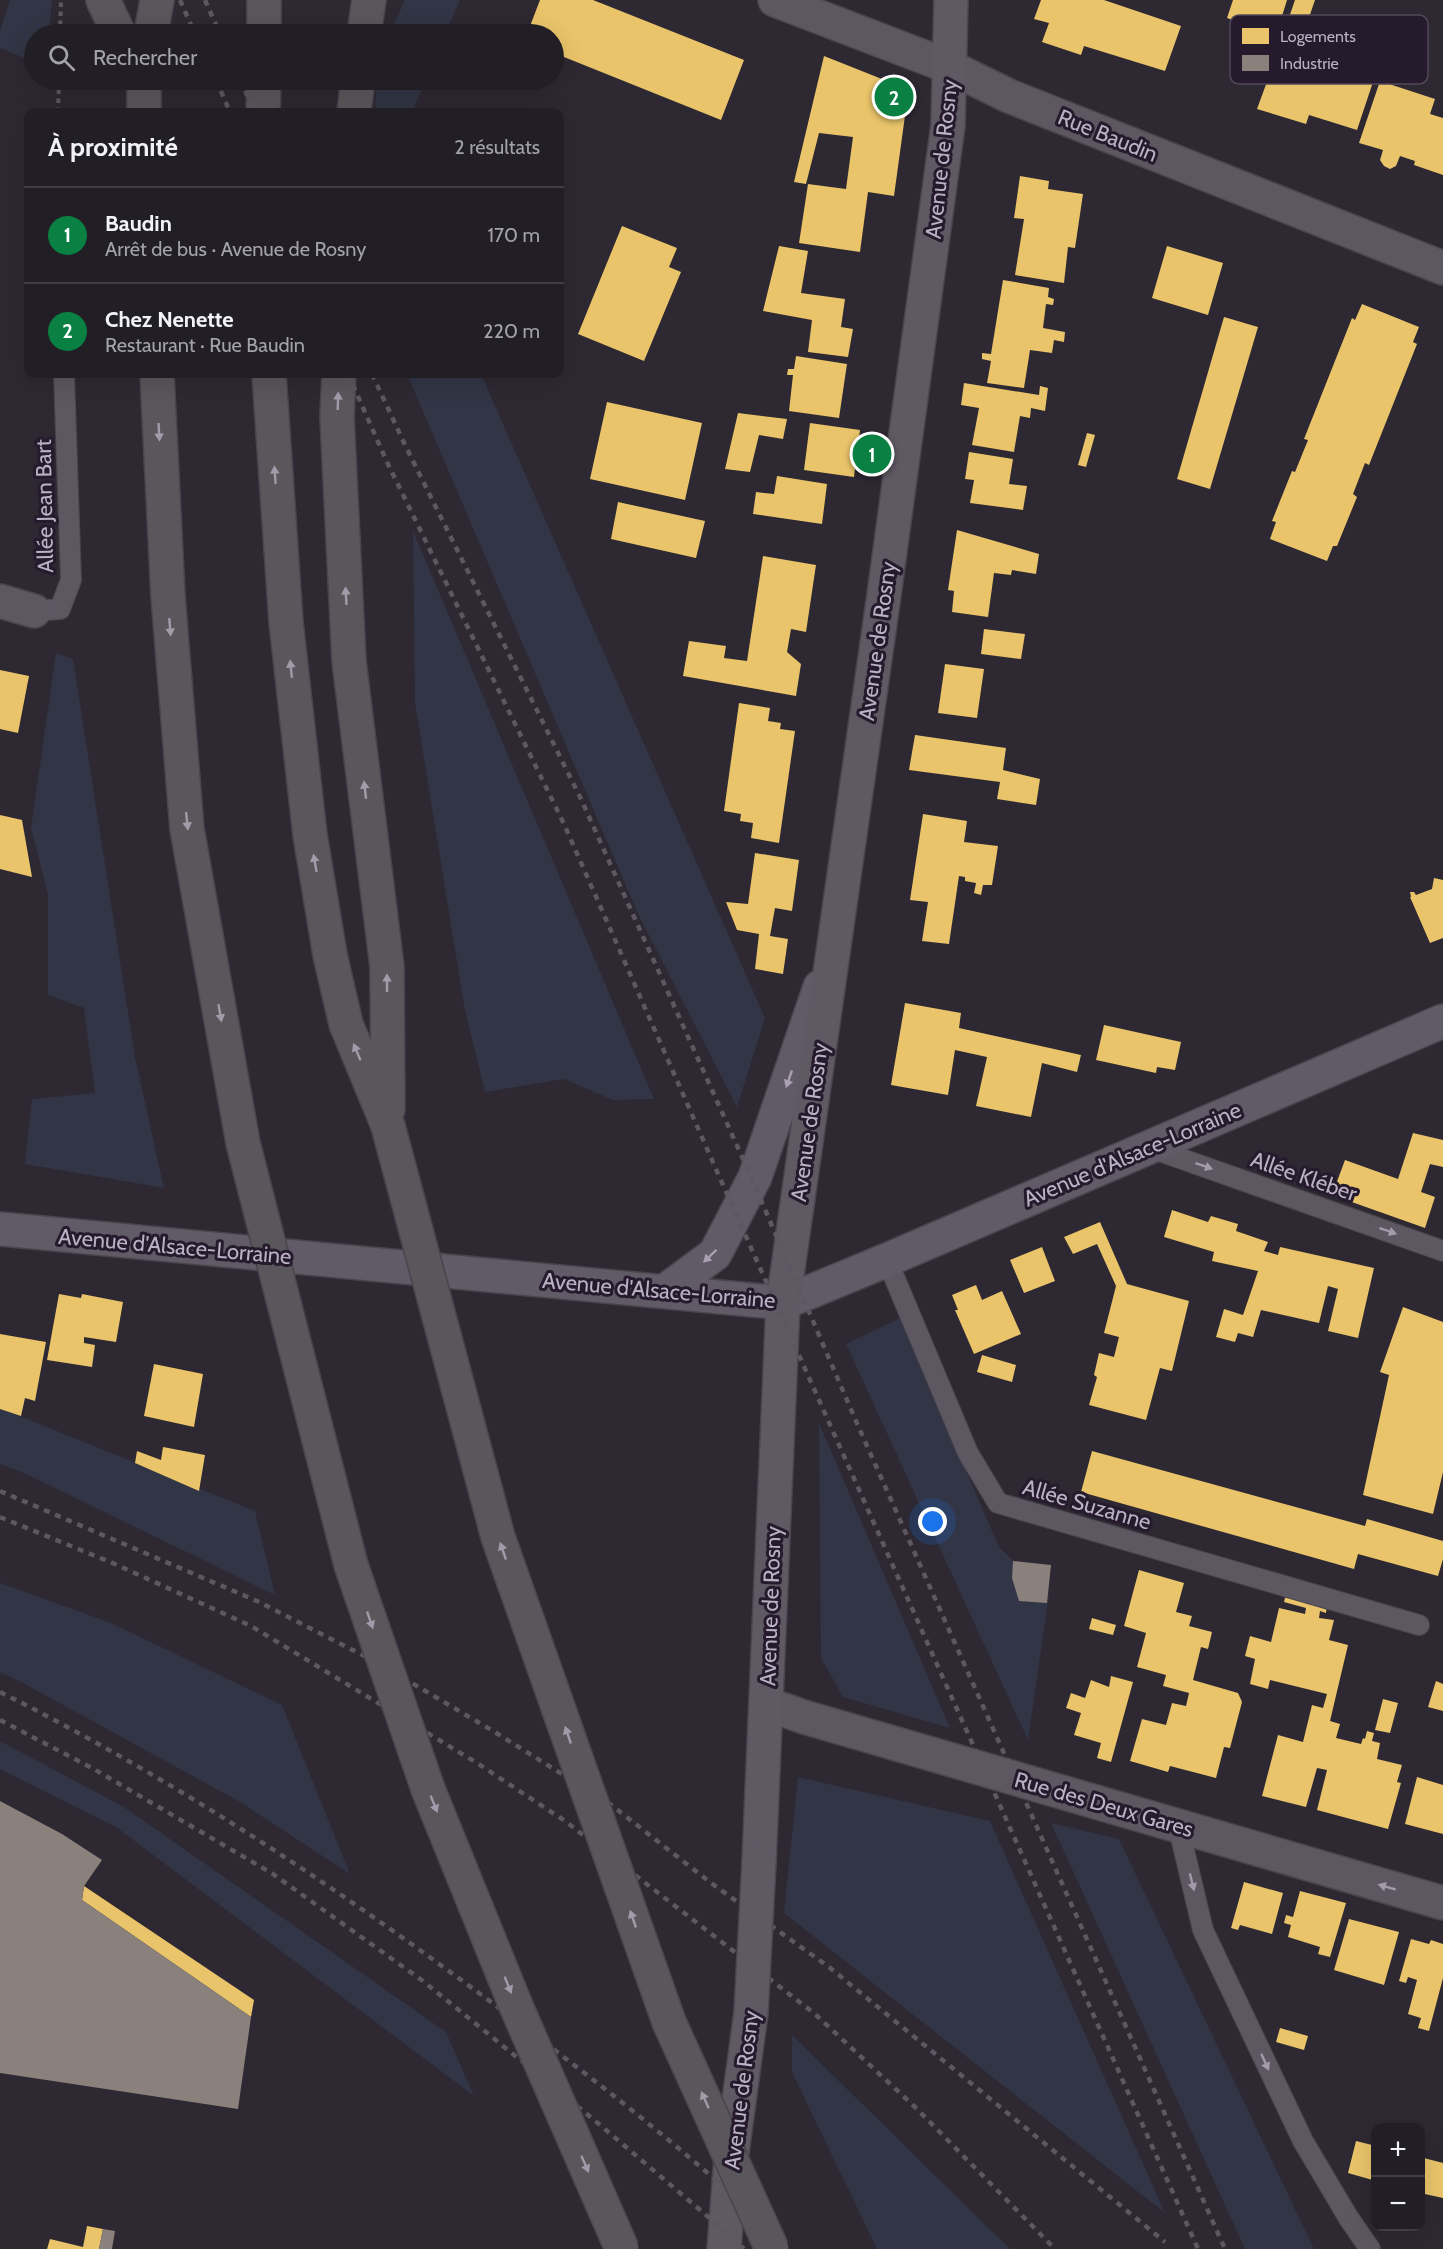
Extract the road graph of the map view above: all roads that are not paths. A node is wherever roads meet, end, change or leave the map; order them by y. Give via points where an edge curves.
1 (103, 0) edge
2 (157, 0) edge
3 (264, 0) edge
4 (369, 0) edge
5 (775, 0) edge
6 (951, 0) edge
7 (114, 24) edge
8 (153, 24) edge
9 (264, 24) edge
10 (365, 24) edge
11 (950, 67) junction
12 (264, 90) edge
13 (357, 90) edge
14 (263, 108) edge
15 (354, 108) edge
16 (1443, 268) edge
17 (64, 378) edge
18 (157, 378) edge
19 (269, 378) edge
20 (339, 378) edge
21 (0, 601) edge
22 (34, 611) joint
23 (834, 944) junction
24 (1443, 1021) edge
25 (388, 1126) junction
26 (1149, 1147) junction
27 (0, 1229) edge
28 (1443, 1251) edge
29 (887, 1260) junction
30 (665, 1291) junction
31 (783, 1303) junction
32 (1419, 1625) dead end
33 (766, 1704) junction
34 (1178, 1825) junction
35 (1443, 1903) edge
36 (622, 2249) edge
37 (724, 2249) edge
38 (772, 2249) edge
39 (1370, 2249) edge

1 - 7 highway
2 - 8 highway
3 - 9 highway
4 - 10 highway
5 - 11 street, Rue Baudin
6 - 11 main road, Avenue de Rosny
11 - 16 street, Rue Baudin via 1009,96
11 - 23 main road, Avenue de Rosny via 948,125
12 - 14 highway
13 - 15 highway
17 - 22 lane, Allée Jean Bart via 71,580 60,609
18 -> 36 highway, bridge via 168,596 187,828 243,1143 351,1565 428,1789 516,2006
25 -> 19 highway via 346,1024 310,835 286,622
25 -> 20 highway via 387,967 349,662 337,417
21 - 22 street
23 -> 30 street via 755,1177 715,1254
23 - 31 main road, Avenue de Rosny
24 - 26 street, Avenue d'Alsace-Lorraine
38 -> 25 highway, bridge via 669,2022 498,1537
26 -> 28 lane, Allée Kléber
26 - 29 street, Avenue d'Alsace-Lorraine
27 - 30 street, Avenue d'Alsace-Lorraine
29 - 31 street, Avenue d'Alsace-Lorraine
29 - 32 lane, Allée Suzanne via 968,1453 998,1503
30 - 31 street, Avenue d'Alsace-Lorraine
31 - 33 main road, Avenue de Rosny
33 - 34 street, Rue des Deux Gares
33 - 37 main road, Avenue de Rosny, bridge via 751,2013 731,2159
35 -> 34 street, Rue des Deux Gares
34 -> 39 lane via 1203,1930 1303,2142

